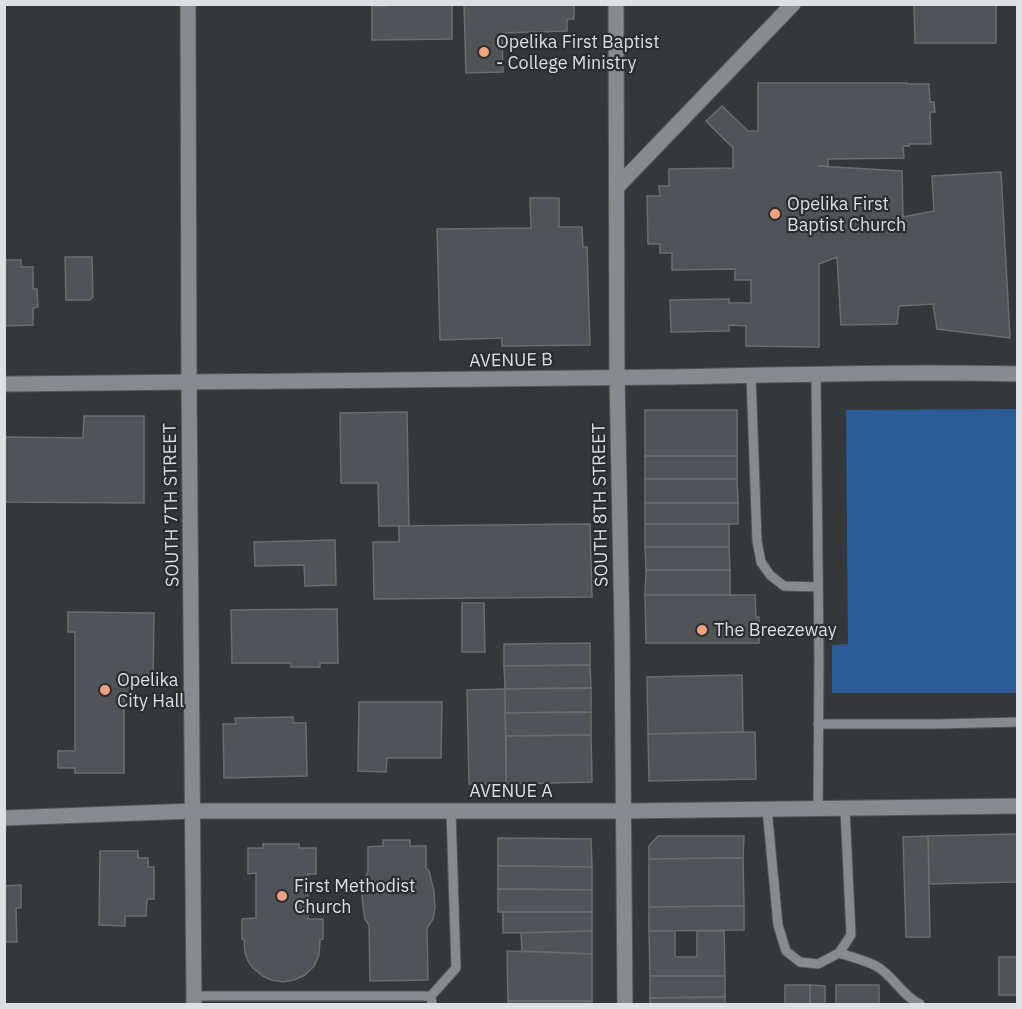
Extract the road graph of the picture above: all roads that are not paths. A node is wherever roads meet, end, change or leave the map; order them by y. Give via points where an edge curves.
1 (188, 4) edge
2 (616, 4) edge
3 (794, 4) edge
4 (617, 187) junction
5 (816, 375) junction
6 (1017, 375) edge
7 (751, 376) junction
8 (617, 378) junction
9 (189, 383) junction
10 (4, 384) edge
11 (818, 586) junction
12 (1017, 722) edge
13 (818, 724) junction
14 (1017, 806) edge
15 (767, 809) junction
16 (818, 809) junction
17 (845, 809) junction
18 (193, 811) junction
19 (451, 811) junction
20 (623, 811) junction
21 (4, 818) edge
22 (839, 953) junction
23 (194, 1000) edge
24 (432, 1000) edge
25 (625, 1005) edge
26 (920, 1005) edge

1 - 9 street, SOUTH 7TH STREET
2 - 4 street, SOUTH 8TH STREET
3 - 4 street
4 - 8 street, SOUTH 8TH STREET
5 - 6 street, AVENUE B
5 - 7 street, AVENUE B
5 - 11 lane
7 - 8 street, AVENUE B
7 - 11 lane via 760,562 784,586
8 - 9 street, AVENUE B
8 - 20 street, SOUTH 8TH STREET
9 - 10 street, AVENUE B
9 - 18 street, SOUTH 7TH STREET
11 - 13 lane
12 - 13 lane
13 - 16 lane
14 - 17 street, AVENUE A
15 - 16 street, AVENUE A
15 - 20 street, AVENUE A
15 - 22 lane via 778,925 786,951 800,962 818,964
16 - 17 street, AVENUE A
17 - 22 lane via 850,934
18 - 19 street, AVENUE A
18 - 21 street, AVENUE A
18 - 23 street, SOUTH 7TH STREET
19 - 20 street, AVENUE A
19 - 24 lane via 456,968
20 - 25 street, SOUTH 8TH STREET
22 - 26 lane via 877,967
23 - 24 lane

